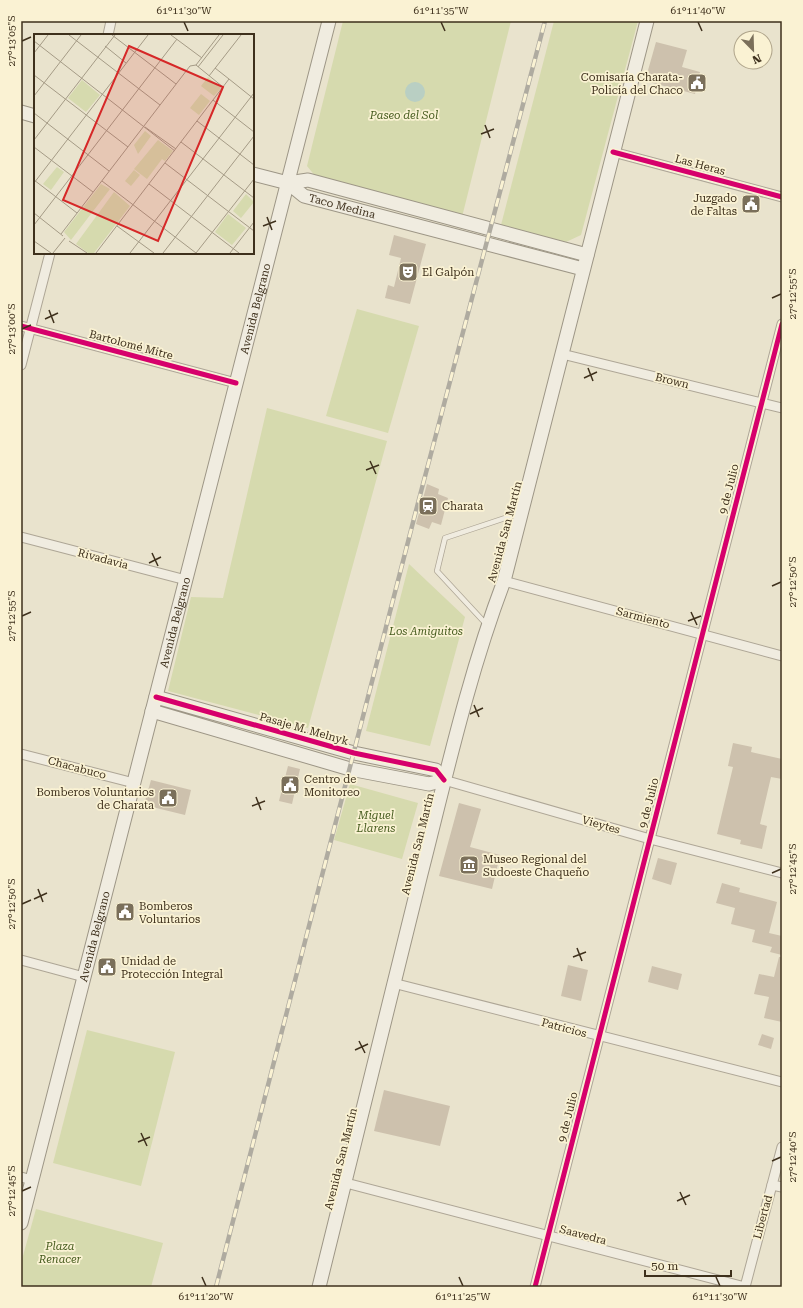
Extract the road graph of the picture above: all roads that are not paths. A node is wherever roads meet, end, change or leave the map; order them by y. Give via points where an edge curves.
1 (111, 21) edge
2 (329, 21) edge
3 (647, 21) edge
4 (108, 34) edge
5 (21, 112) edge
6 (34, 116) edge
7 (614, 152) junction
8 (254, 174) edge
9 (288, 183) junction
10 (782, 197) edge
11 (50, 254) edge
12 (587, 255) junction
13 (583, 269) junction
14 (782, 324) edge
15 (21, 326) edge
16 (31, 329) junction
17 (562, 354) junction
18 (21, 365) edge
19 (236, 383) junction
20 (762, 403) junction
21 (782, 408) edge
22 (520, 513) junction
23 (21, 538) edge
24 (186, 580) junction
25 (504, 581) junction
26 (487, 625) junction
27 (702, 634) junction
28 (782, 656) edge
29 (156, 697) junction
30 (152, 711) junction
31 (21, 754) edge
32 (444, 780) junction
33 (134, 783) junction
34 (650, 839) junction
35 (782, 873) edge
36 (21, 960) edge
37 (84, 977) junction
38 (394, 983) junction
39 (599, 1037) junction
40 (782, 1082) edge
41 (782, 1147) edge
42 (27, 1178) edge
43 (346, 1183) junction
44 (772, 1185) junction
45 (782, 1187) edge
46 (21, 1223) edge
47 (548, 1236) junction
48 (319, 1287) edge
49 (535, 1287) edge
50 (745, 1287) edge

1 - 4 street
2 - 9 main road, Avenida Belgrano
3 - 7 main road, Avenida San Martín
5 - 6 main road
7 - 10 street, Las Heras
7 - 12 main road, Avenida San Martín
8 - 9 main road
9 - 12 main road, Taco Medina via 308,180
9 - 13 main road, Taco Medina via 304,196
9 - 19 main road, Avenida Belgrano
11 - 16 street
12 - 13 main road, Avenida San Martín
13 - 17 main road, Avenida San Martín
14 - 20 street, 9 de Julio
15 - 16 street, Bartolomé Mitre
16 - 18 street
16 - 19 street, Bartolomé Mitre
17 - 20 street, Brown
17 - 22 main road, Avenida San Martín
19 - 24 main road, Avenida Belgrano
20 - 21 street, Brown
20 - 27 street, 9 de Julio
22 - 25 main road, Avenida San Martín
22 - 26 lane via 445,538 437,571
23 - 24 street, Rivadavia
24 - 29 main road, Avenida Belgrano
25 - 26 main road, Avenida San Martín
25 - 27 street, Sarmiento
26 - 32 main road, Avenida San Martín
27 - 28 street, Sarmiento
27 - 34 street, 9 de Julio
29 - 30 main road, Avenida Belgrano
29 - 32 main road, Pasaje M. Melnyk via 354,753 436,770
30 - 32 main road via 350,768 429,784
30 - 33 main road, Avenida Belgrano
31 - 33 street, Chacabuco
32 - 34 street, Vieytes
32 - 38 main road, Avenida San Martín
33 - 37 main road, Avenida Belgrano
34 - 35 street, Vieytes
34 - 39 street, 9 de Julio
36 - 37 street
37 - 42 main road, Avenida Belgrano
38 - 39 street, Patricios
38 - 43 main road, Avenida San Martín
39 - 40 street, Patricios
39 - 47 street, 9 de Julio
41 - 44 street, Libertad
42 - 46 main road, Avenida Belgrano
43 - 47 street, Saavedra
43 - 48 main road, Avenida San Martín
44 - 45 street
44 - 50 street, Libertad
47 - 49 street, 9 de Julio
47 - 50 street, Saavedra

